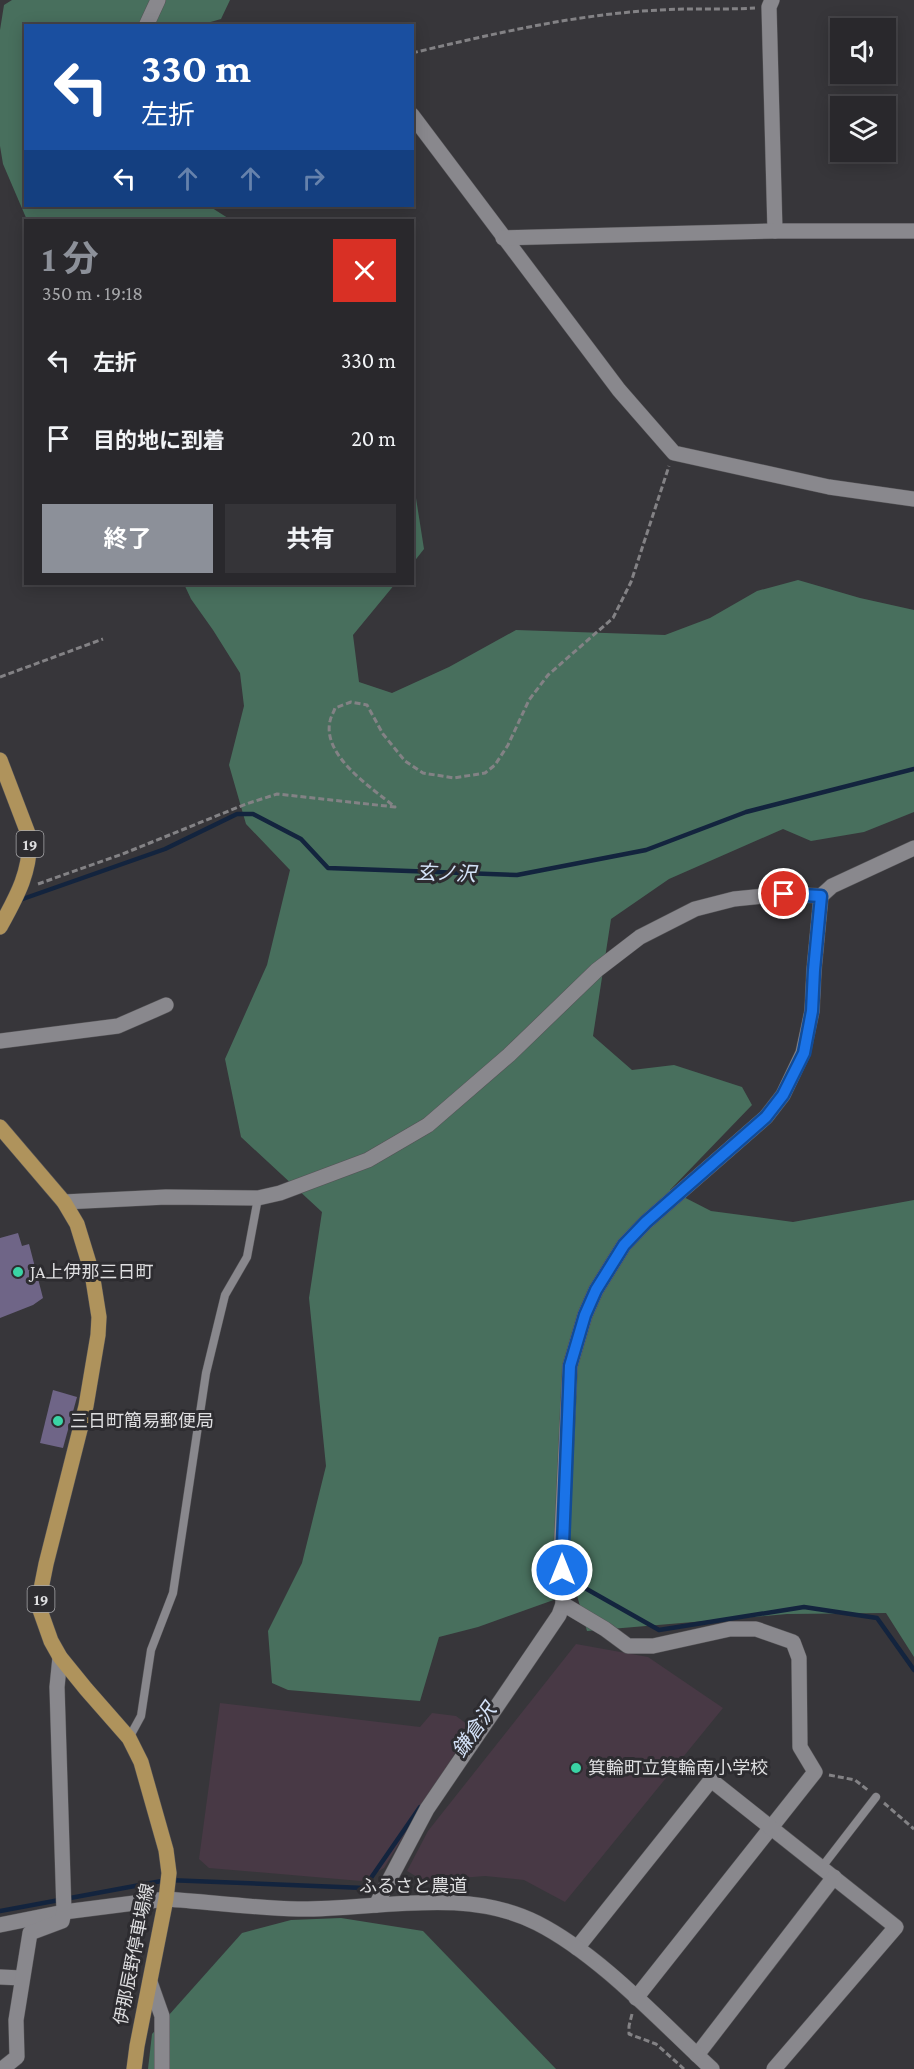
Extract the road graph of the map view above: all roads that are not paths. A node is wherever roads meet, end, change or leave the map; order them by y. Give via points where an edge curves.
1 (158, 0) edge
2 (771, 4) edge
3 (147, 24) edge
4 (414, 118) edge
5 (775, 231) junction
6 (914, 231) edge
7 (503, 238) junction
8 (914, 499) edge
9 (0, 760) edge
10 (914, 848) edge
11 (821, 896) junction
12 (0, 927) edge
13 (166, 1005) dead end
14 (0, 1041) edge
15 (0, 1127) edge
16 (258, 1198) junction
17 (64, 1202) junction
18 (563, 1604) junction
19 (60, 1657) junction
20 (129, 1738) junction
21 (876, 1797) dead end
22 (772, 1828) junction
23 (822, 1867) junction
24 (834, 1877) junction
25 (166, 1899) junction
26 (376, 1905) junction
27 (64, 1912) junction
28 (0, 1924) edge
29 (577, 1948) junction
30 (0, 1977) edge
31 (22, 1978) junction
32 (150, 1982) junction
33 (636, 1998) junction
34 (697, 2055) junction
35 (2, 2069) edge
36 (134, 2069) edge
37 (162, 2069) edge
38 (712, 2069) edge
39 (774, 2069) edge

1 - 3 street
2 - 5 street
4 - 7 street
5 - 6 street
5 - 7 street
7 - 8 street via 619,390 674,453 829,487
9 - 12 main road, 19 via 29,836 29,861 20,890
10 - 11 street via 832,886
11 - 16 street via 784,894 734,899 695,909 640,937 597,970 509,1055 428,1125 368,1160
11 - 18 street via 812,1011 804,1053 783,1095 766,1117 624,1245 585,1315 570,1366 561,1554
13 - 14 street via 118,1026
15 - 17 main road, 伊那辰野停車場線 / 19
16 - 17 street
16 - 20 lane via 247,1257 225,1295 206,1373 173,1593 151,1650 141,1716
17 - 19 main road, 伊那辰野停車場線 / 19 via 77,1224 92,1273 99,1317 86,1406 41,1589 40,1610
18 - 22 street via 628,1646 652,1646 730,1629 756,1629 793,1642 798,1658 800,1746 815,1772
18 - 26 street via 427,1809
19 - 20 main road, 伊那辰野停車場線 / 19
19 - 27 street via 57,1687
20 - 25 main road, 伊那辰野停車場線 / 19 via 141,1762 166,1850
21 - 23 lane
22 - 23 street
22 - 29 street via 711,1780
22 - 33 street
23 - 24 street
24 - 34 street
24 - 39 street via 896,1927
25 - 26 street, ふるさと農道 via 298,1909
25 - 27 street, ふるさと農道
25 - 32 main road, 伊那辰野停車場線 / 19
26 - 29 street, ふるさと農道 via 430,1902 488,1906 536,1922
27 - 28 street, ふるさと農道
27 - 31 street via 62,1921 30,1933
29 - 33 street, ふるさと農道
30 - 31 street
31 - 35 street via 16,2020 17,2057
32 - 36 main road, 伊那辰野停車場線 / 19
32 - 37 street via 162,2016
33 - 34 street, ふるさと農道
34 - 38 street, ふるさと農道

